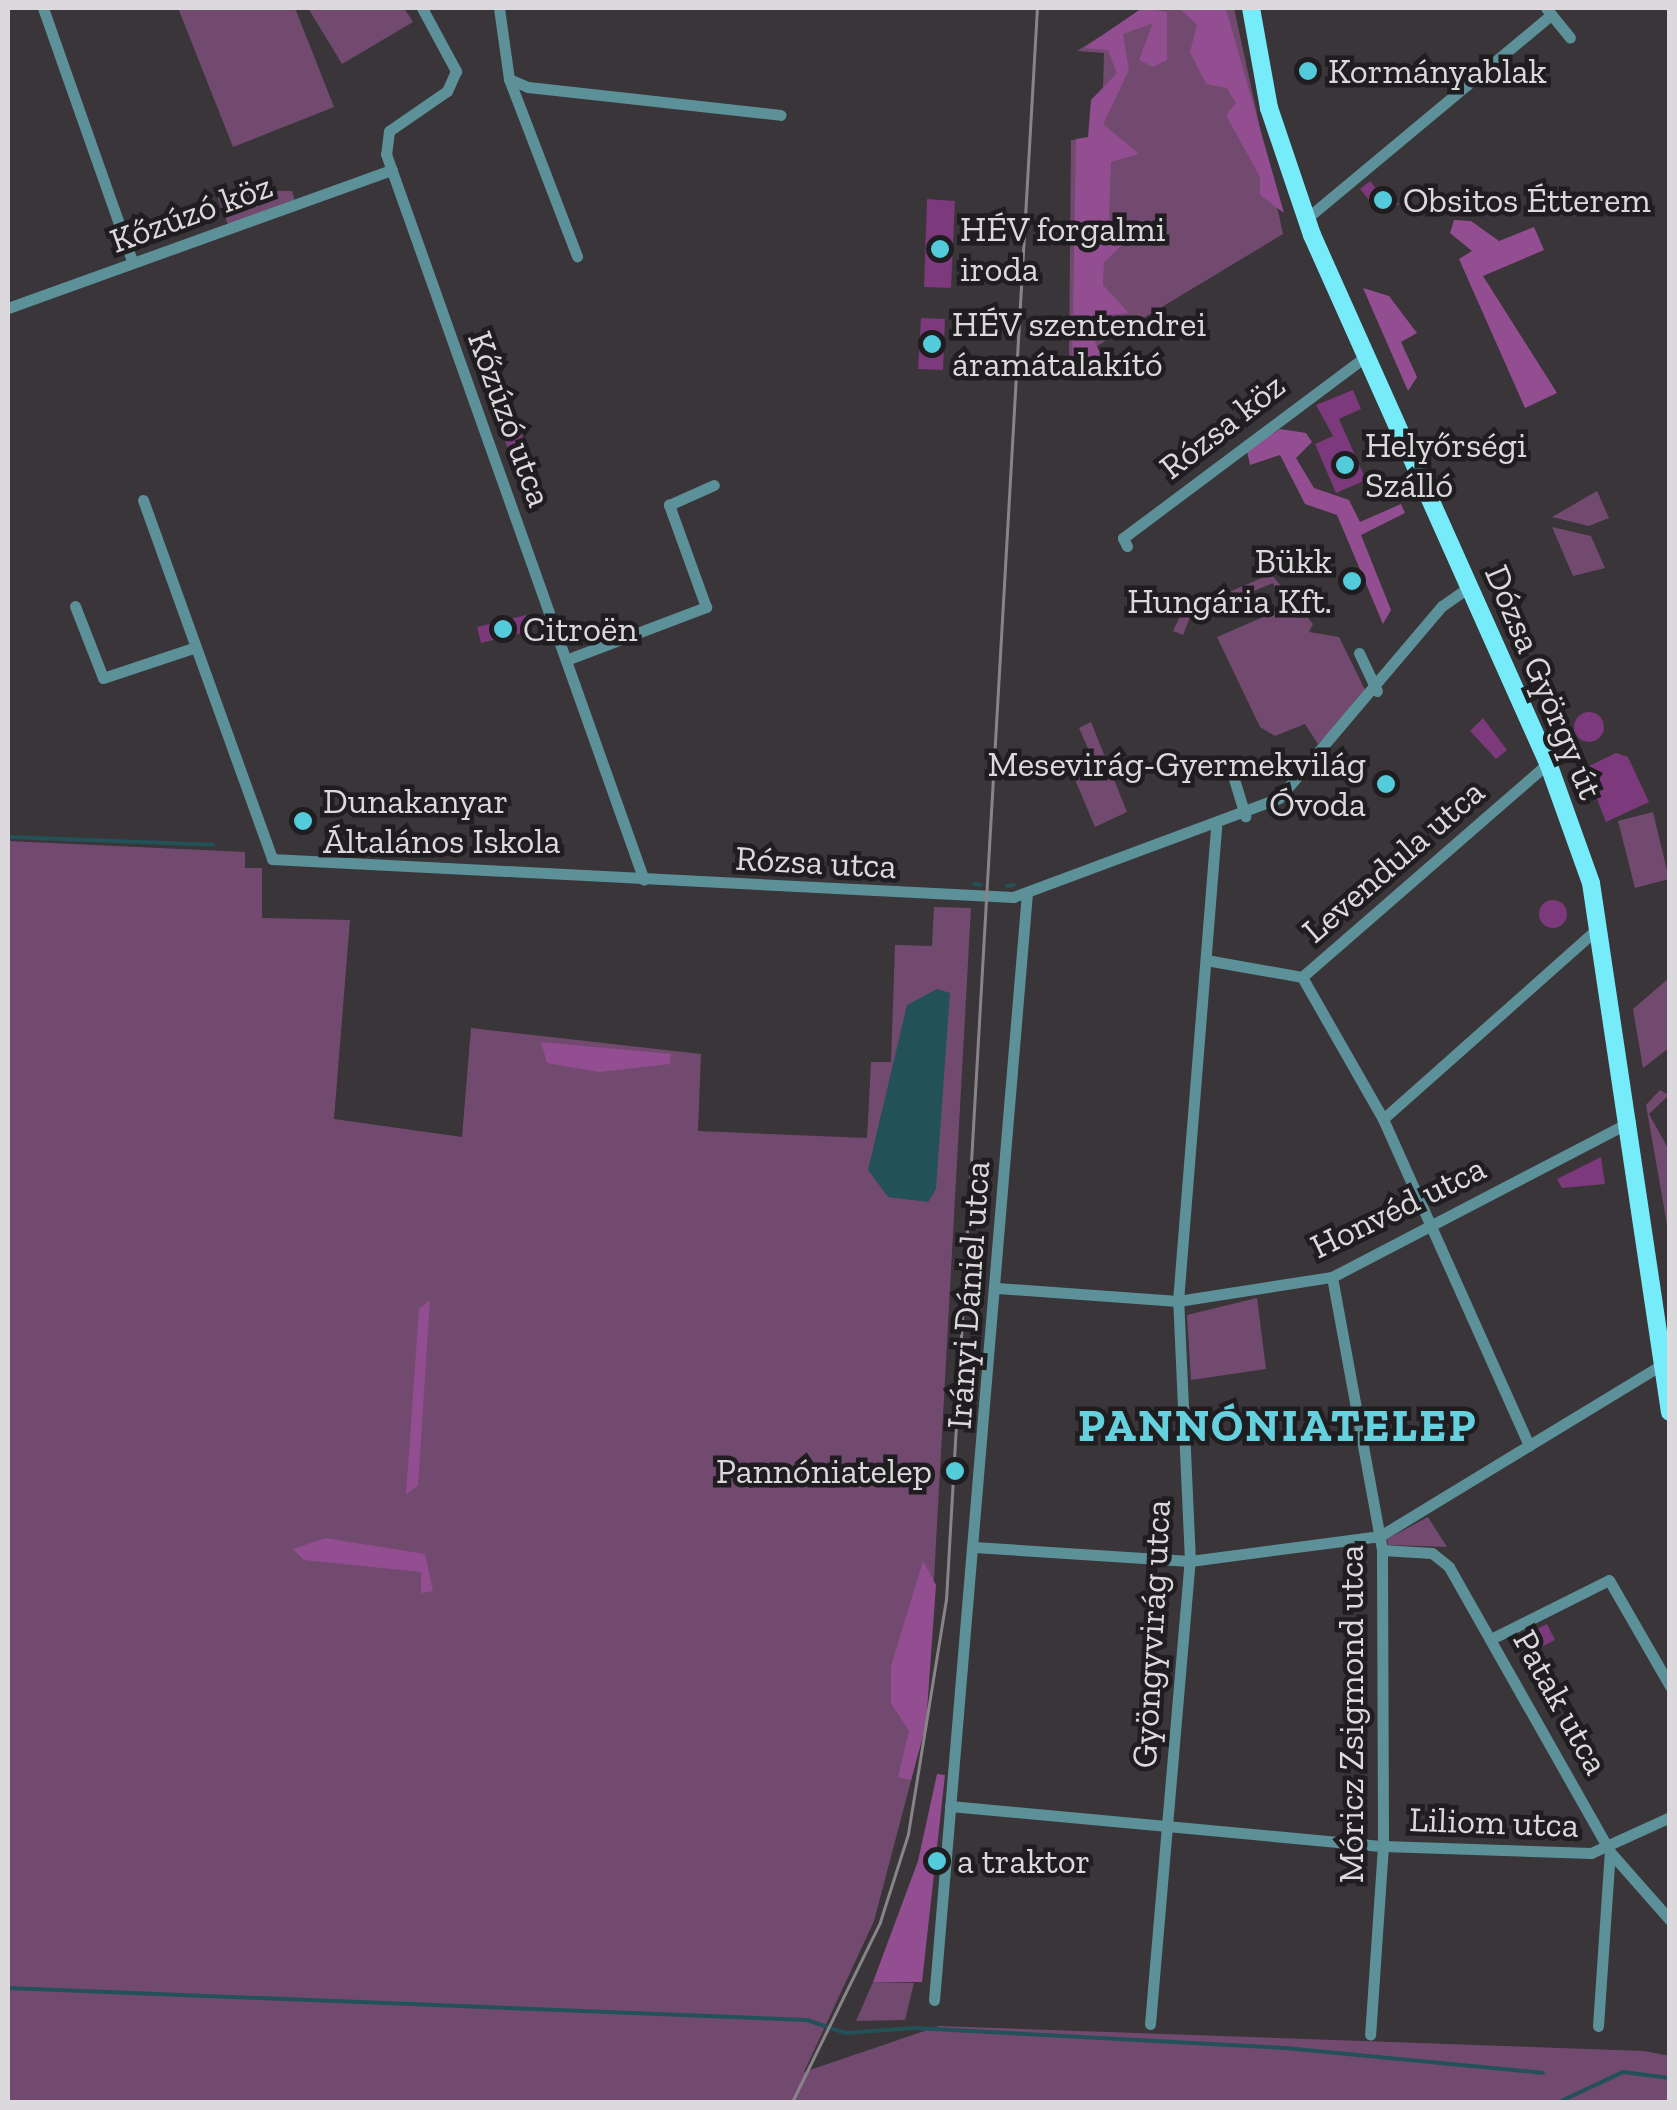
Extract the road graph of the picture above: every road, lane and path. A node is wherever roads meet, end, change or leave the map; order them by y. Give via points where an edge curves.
1 (44, 8) edge
2 (422, 8) edge
3 (499, 8) edge
4 (1251, 8) edge
5 (1549, 11) edge
6 (1570, 38) dead end
7 (509, 79) junction
8 (780, 115) dead end
9 (392, 170) junction
10 (1306, 219) junction
11 (577, 256) dead end
12 (133, 263) junction
13 (8, 308) edge
14 (1366, 356) junction
15 (714, 485) dead end
16 (143, 500) dead end
17 (1127, 546) dead end
18 (1469, 587) junction
19 (75, 606) dead end
20 (193, 648) junction
21 (1360, 653) dead end
22 (566, 660) junction
23 (1377, 690) junction
24 (1548, 763) junction
25 (1234, 779) dead end
26 (1246, 816) junction
27 (1216, 827) junction
28 (644, 880) junction
29 (1027, 893) junction
30 (1601, 925) junction
31 (1206, 960) junction
32 (1302, 977) junction
33 (1383, 1120) junction
34 (1630, 1122) junction
35 (1434, 1224) junction
36 (1332, 1277) junction
37 (997, 1288) junction
38 (1178, 1301) junction
39 (1660, 1365) junction
40 (1670, 1412) edge
41 (1529, 1446) junction
42 (1380, 1536) junction
43 (974, 1547) junction
44 (1382, 1550) junction
45 (1190, 1561) junction
46 (1495, 1637) junction
47 (1670, 1686) edge
48 (950, 1806) junction
49 (1670, 1817) edge
50 (1167, 1827) junction
51 (1382, 1846) junction
52 (1610, 1852) junction
53 (1670, 1920) edge
54 (934, 2000) dead end
55 (1150, 2024) dead end
56 (1598, 2026) dead end
57 (1370, 2034) dead end

1 - 12 street
2 - 9 street, Kőzúzó utca via 456,71 447,91 389,132
3 - 7 street
4 - 10 main road, Dózsa György út via 1269,108
5 - 6 street
5 - 10 street
7 - 8 street
7 - 11 street
9 - 12 street, Kőzúzó köz
9 - 22 street, Kőzúzó utca
10 - 14 main road, Dózsa György út
12 - 13 street, Kőzúzó köz
14 - 17 street, Rózsa köz via 1123,538
14 - 18 main road, Dózsa György út
15 - 22 street via 669,505 706,608
16 - 20 street, Rózsa utca
18 - 23 street, Rózsa utca via 1442,606
18 - 24 main road, Dózsa György út
19 - 20 street via 103,678
20 - 28 street, Rózsa utca via 272,859
21 - 23 street
22 - 28 street, Kőzúzó utca
23 - 26 street, Rózsa utca via 1313,768
24 - 30 main road, Dózsa György út
24 - 32 street, Levendula utca
25 - 26 street
26 - 27 street, Rózsa utca
27 - 29 street, Rózsa utca
27 - 31 street, Gyöngyvirág utca
28 - 29 street, Rózsa utca via 1001,899
29 - 37 street, Irányi Dániel utca
30 - 33 street
30 - 34 main road, Dózsa György út
31 - 32 street, Levendula utca
31 - 38 street, Gyöngyvirág utca
32 - 33 street
33 - 35 street
34 - 35 street, Honvéd utca
34 - 39 main road, Dózsa György út
35 - 36 street, Honvéd utca
35 - 41 street
36 - 38 street, Honvéd utca
36 - 42 street, Móricz Zsigmond utca
37 - 38 street, Honvéd utca
37 - 43 street, Irányi Dániel utca
38 - 45 street, Gyöngyvirág utca
39 - 40 main road, Dózsa György út
39 - 41 street
41 - 42 street
42 - 44 street, Móricz Zsigmond utca
42 - 45 street
43 - 45 street
43 - 48 street, Irányi Dániel utca
44 - 46 street, Patak utca via 1441,1558
44 - 51 street, Móricz Zsigmond utca
45 - 50 street, Gyöngyvirág utca
46 - 47 street via 1610,1580
46 - 52 street, Patak utca
48 - 50 street, Liliom utca
48 - 54 street, Irányi Dániel utca
49 - 52 street, Liliom utca
50 - 51 street, Liliom utca
50 - 55 street, Gyöngyvirág utca
51 - 52 street, Liliom utca
51 - 57 street, Móricz Zsigmond utca
52 - 53 street, Patak utca
52 - 56 street

